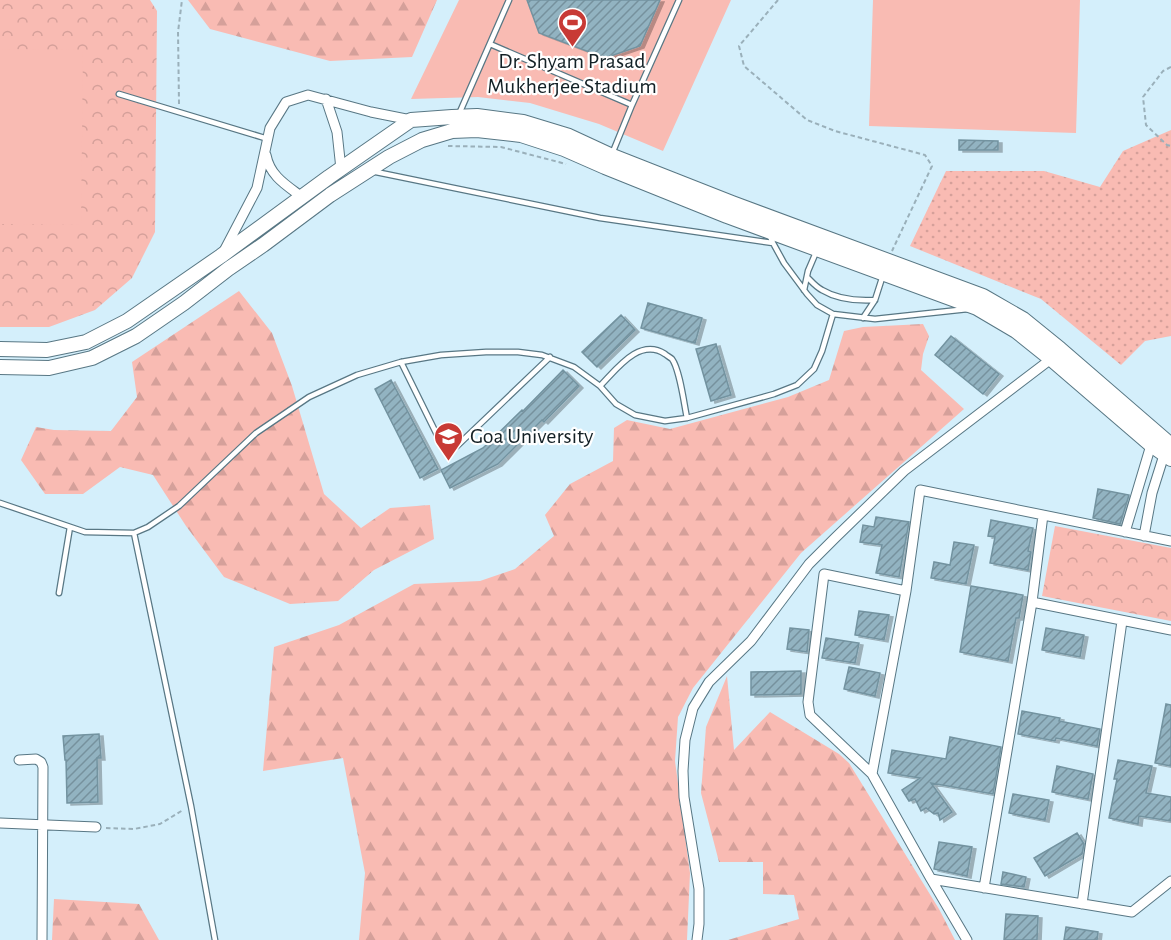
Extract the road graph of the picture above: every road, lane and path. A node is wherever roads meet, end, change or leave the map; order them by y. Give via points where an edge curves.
1 (182, 0) edge
2 (509, 0) edge
3 (679, 0) edge
4 (778, 0) edge
5 (490, 44) junction
6 (1171, 67) edge
7 (119, 94) dead end
8 (326, 99) junction
9 (632, 105) junction
10 (180, 112) junction
11 (458, 117) junction
12 (411, 120) junction
13 (268, 139) junction
14 (444, 146) dead end
15 (1171, 146) edge
16 (266, 152) junction
17 (617, 162) junction
18 (567, 164) dead end
19 (341, 169) junction
20 (368, 171) junction
21 (302, 197) junction
22 (771, 237) junction
23 (817, 250) junction
24 (225, 253) junction
25 (237, 263) junction
26 (885, 268) junction
27 (807, 277) junction
28 (804, 290) junction
29 (875, 300) junction
30 (977, 308) junction
31 (833, 315) junction
32 (863, 318) junction
33 (0, 349) edge
34 (550, 357) junction
35 (1051, 360) junction
36 (401, 362) junction
37 (0, 367) edge
38 (600, 386) junction
39 (687, 418) junction
40 (1151, 446) junction
41 (1169, 453) edge
42 (0, 503) edge
43 (1043, 515) junction
44 (70, 527) junction
45 (1125, 532) junction
46 (134, 533) junction
47 (1144, 537) junction
48 (1171, 541) edge
49 (906, 591) junction
50 (59, 593) dead end
51 (1032, 602) junction
52 (1122, 621) junction
53 (1171, 630) edge
54 (19, 760) dead end
55 (872, 774) junction
56 (191, 806) junction
57 (0, 823) edge
58 (42, 825) junction
59 (96, 827) joint
60 (931, 879) junction
61 (1171, 881) edge
62 (984, 888) junction
63 (1082, 904) junction
64 (42, 940) edge
65 (215, 940) edge
66 (697, 940) edge
67 (967, 940) edge

1 - 10 path via 178,32
2 - 5 lane
3 - 9 lane
4 - 26 path via 739,46 744,66 807,120 925,155 932,166
5 - 9 lane
5 - 11 lane
6 - 15 path via 1163,70 1143,96 1146,125
7 - 10 lane
8 - 12 street
8 - 13 street via 308,95 286,102 270,128
8 - 19 street via 338,132
9 - 17 lane
10 - 13 lane
11 - 12 main road
11 - 17 main road via 523,122 569,136
12 - 19 main road
13 - 16 street
14 - 18 path via 501,147
16 - 21 street via 274,175
16 - 24 street via 257,188
17 - 20 main road via 520,135 477,130 452,131 422,140
17 - 22 main road
17 - 26 main road via 732,203
19 - 21 main road
20 - 22 lane via 600,218
20 - 25 main road
21 - 24 main road
22 - 23 main road
22 - 28 lane
23 - 26 main road
23 - 27 lane
24 - 25 main road
24 - 33 main road via 127,321 86,342 47,350
25 - 37 main road via 136,336 92,358 49,368
26 - 29 lane
26 - 30 main road
26 - 41 main road via 983,296 1023,319
27 - 28 lane
27 - 29 lane via 832,295
28 - 31 lane
29 - 32 lane
30 - 32 lane
30 - 35 main road via 1016,331
31 - 32 lane
31 - 39 lane via 814,369 797,385
34 - 36 lane via 486,352
34 - 36 lane via 457,446 448,447 442,445
34 - 38 lane via 574,367
35 - 40 main road
35 - 66 street via 904,471 803,572 751,641 709,682 693,708 683,771 699,889
36 - 46 lane via 357,375 309,397 256,433 179,506
38 - 39 lane via 616,404 635,416 665,421
38 - 39 lane via 628,357 645,349 658,350 672,358
40 - 41 main road
40 - 45 street
41 - 47 street via 1152,493
42 - 44 lane
43 - 45 street
43 - 49 street via 920,490
43 - 51 street
44 - 46 lane via 86,532
44 - 50 lane
45 - 47 street
46 - 56 lane
47 - 48 street
49 - 55 street
49 - 55 street via 824,574 808,702 810,715
51 - 52 street
51 - 62 street
52 - 53 street
52 - 63 street
54 - 58 street via 36,759 43,767
55 - 60 street
56 - 59 path via 160,824 134,830
56 - 65 lane
57 - 58 street
58 - 59 street
58 - 64 street
60 - 62 street
60 - 67 street
61 - 63 street via 1132,912
62 - 63 street

